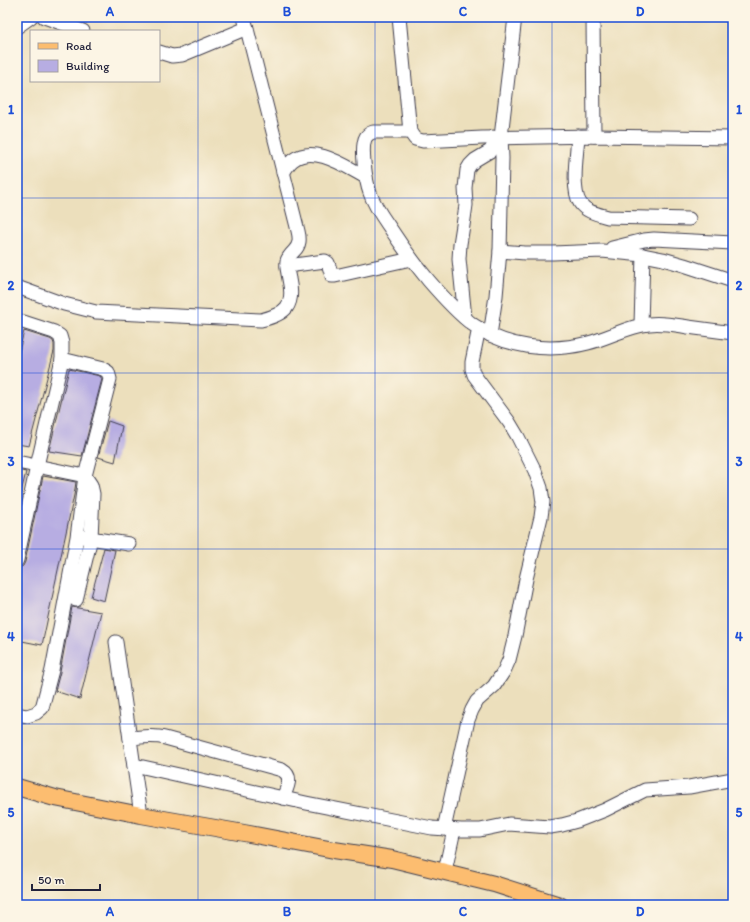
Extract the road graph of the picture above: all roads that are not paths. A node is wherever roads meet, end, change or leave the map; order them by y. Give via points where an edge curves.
1 (31, 17) edge
2 (44, 17) edge
3 (399, 17) edge
4 (515, 17) edge
5 (593, 17) edge
6 (245, 23) edge
7 (17, 27) edge
8 (80, 30) edge
9 (160, 52) edge
10 (410, 132) junction
11 (578, 136) junction
12 (594, 136) junction
13 (497, 137) junction
14 (733, 138) edge
15 (284, 173) junction
16 (366, 177) junction
17 (689, 219) dead end
18 (733, 243) edge
19 (500, 251) junction
20 (602, 251) junction
21 (643, 255) junction
22 (411, 259) junction
23 (287, 266) junction
24 (733, 281) edge
25 (17, 287) edge
26 (465, 318) junction
27 (17, 320) edge
28 (640, 325) junction
29 (484, 331) junction
30 (733, 334) edge
31 (62, 359) junction
32 (17, 462) edge
33 (37, 466) junction
34 (84, 476) junction
35 (77, 537) junction
36 (91, 538) junction
37 (129, 544) dead end
38 (17, 560) edge
39 (76, 600) dead end
40 (116, 642) dead end
41 (17, 714) edge
42 (130, 738) junction
43 (134, 765) junction
44 (733, 779) edge
45 (17, 786) edge
46 (283, 798) junction
47 (141, 815) junction
48 (449, 829) junction
49 (445, 871) junction
50 (560, 905) edge

1 - 7 street
2 - 8 street
3 - 10 street
4 - 13 street
5 - 12 street
6 - 9 street via 182,55 172,56
6 - 15 street
10 - 13 street via 415,139 423,141
10 - 16 street via 368,134 364,144
11 - 12 street
11 - 13 street
11 - 17 street via 575,185 580,203 586,209 608,217
12 - 14 street
13 - 19 street via 502,158
13 - 26 street via 490,151 475,160 467,170 466,205 460,244
15 - 16 street via 292,160 313,154 330,159
15 - 23 street via 300,239 288,259
16 - 22 street via 378,210
18 - 20 street via 654,239
19 - 20 street
19 - 29 street via 496,296
20 - 21 street
21 - 24 street
21 - 28 street
22 - 23 street via 335,276 332,276 325,261
22 - 26 street
23 - 25 street via 291,289 290,302 284,311 272,318 261,320 96,312 64,304
26 - 29 street
27 - 31 street via 60,336
28 - 29 street via 588,343 550,348 527,346
28 - 30 street via 667,324
29 - 48 street via 472,362 474,375 522,444 535,471 543,502 509,660 494,686 477,701 468,720
31 - 33 street
31 - 34 street via 103,369 108,372 110,379
32 - 33 street
33 - 34 street
33 - 38 street
34 - 35 street
34 - 36 street via 91,484 93,494
35 - 36 street
35 - 41 street via 42,708 27,716
36 - 37 street
36 - 39 street
40 - 42 street
42 - 43 street
42 - 46 street via 158,736 282,770 289,776
43 - 46 street
43 - 47 street
44 - 48 street via 689,787 645,790 605,810 562,825 550,827 509,824 480,830
45 - 47 main road via 55,798
46 - 48 street via 432,828
47 - 49 main road via 392,859
48 - 49 street
49 - 50 main road

